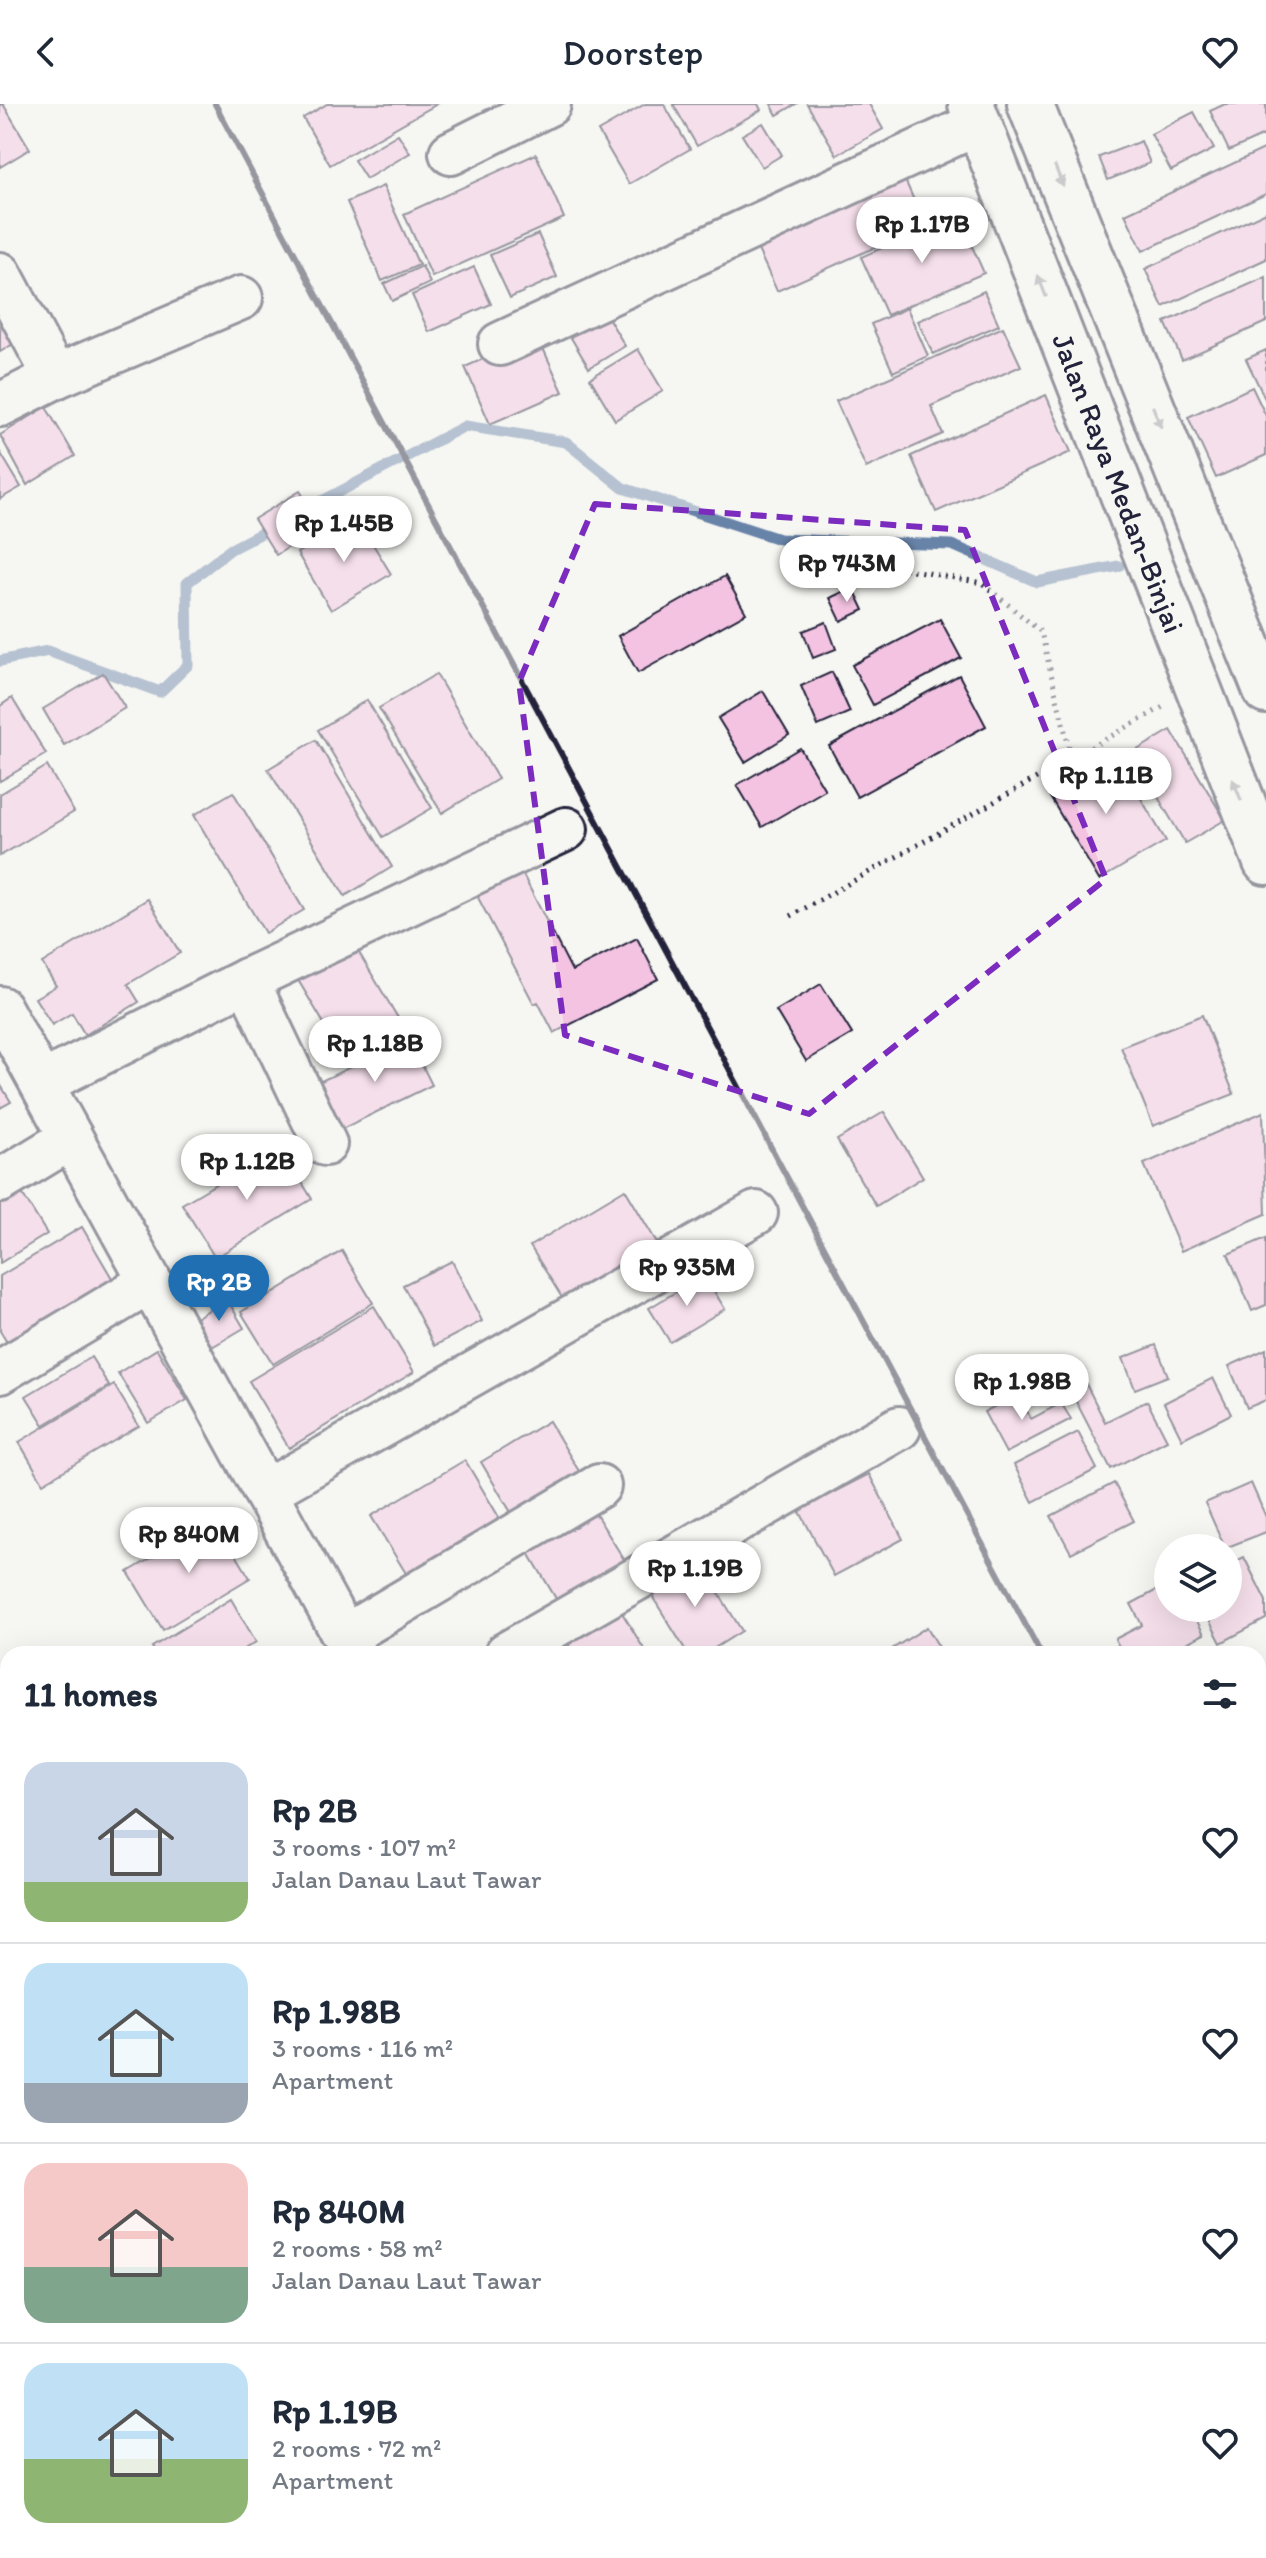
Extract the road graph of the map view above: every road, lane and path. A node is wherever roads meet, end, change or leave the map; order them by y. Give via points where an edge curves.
1 (549, 104) edge
2 (1030, 104) edge
3 (975, 114) edge
4 (451, 153) dead end
5 (0, 274) edge
6 (241, 298) dead end
7 (500, 344) dead end
8 (55, 377) junction
9 (0, 405) edge
10 (826, 554) dead end
11 (1197, 688) junction
12 (1266, 691) edge
13 (1072, 760) junction
14 (566, 829) dead end
15 (1266, 862) edge
16 (791, 916) dead end
17 (247, 980) junction
18 (0, 1008) edge
19 (42, 1083) junction
20 (71, 1138) junction
21 (325, 1144) dead end
22 (0, 1181) edge
23 (756, 1213) dead end
24 (150, 1282) junction
25 (0, 1372) edge
26 (899, 1428) dead end
27 (599, 1486) dead end
28 (265, 1492) junction
29 (350, 1645) edge
30 (520, 1646) edge

1 - 4 street
2 -> 12 main road, Jalan Raya Medan-Binjai
3 - 7 street
11 -> 3 main road, Jalan Raya Medan-Binjai
5 - 8 street
6 - 8 street
8 - 9 street
10 - 13 path via 982,583 1041,632
11 - 13 path
15 -> 11 main road, Jalan Raya Medan-Binjai
13 - 16 path
14 - 17 street
17 - 19 street
17 - 21 street
18 - 19 street
19 - 20 street
20 - 22 street
20 - 24 street
23 - 28 street
24 - 25 street
24 - 28 street
26 - 30 street
27 - 29 street
28 - 29 street

